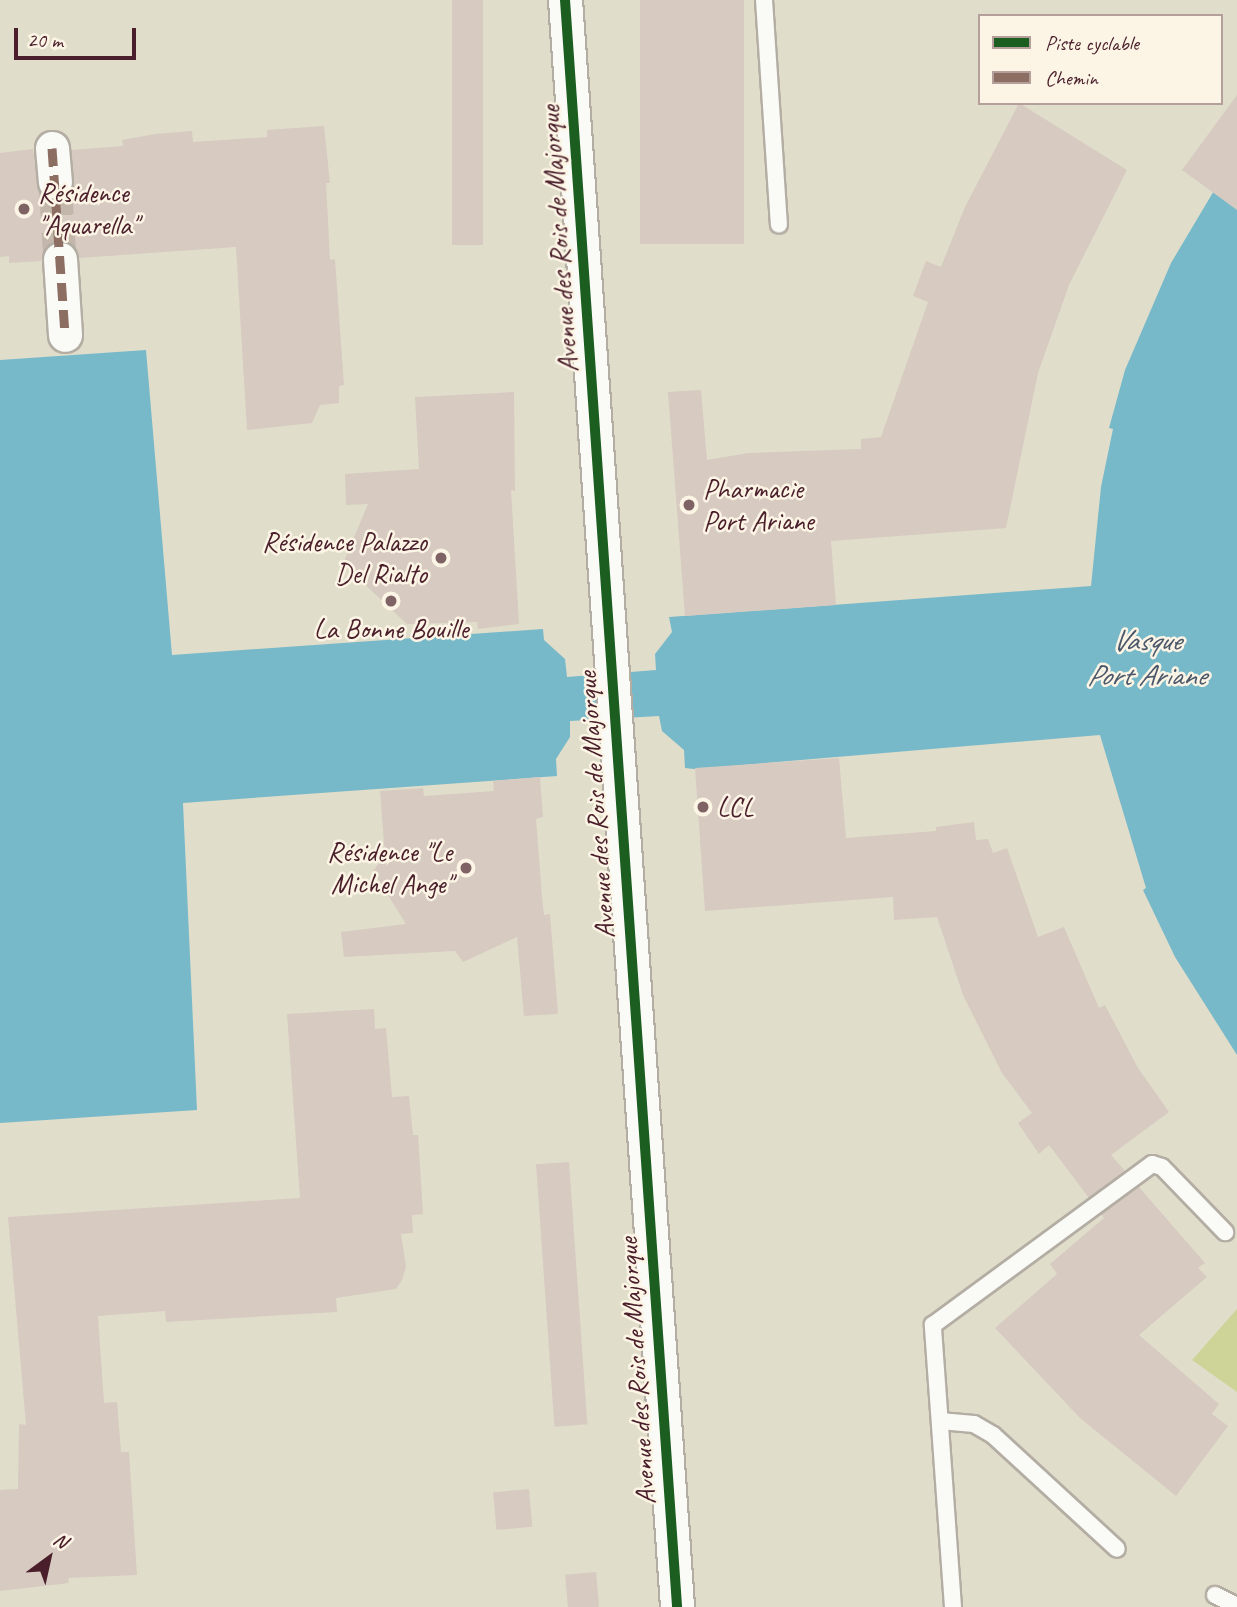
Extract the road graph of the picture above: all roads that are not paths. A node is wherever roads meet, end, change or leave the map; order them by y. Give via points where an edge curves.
1 (565, 0) edge
2 (764, 0) edge
3 (51, 148) dead end
4 (55, 182) tunnel mouth
5 (779, 225) dead end
6 (60, 260) tunnel mouth
7 (65, 335) dead end
8 (1225, 1232) dead end
9 (940, 1421) junction
10 (1117, 1549) dead end
11 (1215, 1595) dead end
12 (1237, 1606) edge
13 (677, 1607) edge
14 (953, 1607) edge

1 - 13 street, Avenue des Rois de Majorque
2 - 5 lane
3 - 4 street
6 - 7 street
8 - 9 lane via 1163,1167 1152,1164 933,1325
9 - 10 lane via 974,1424 993,1434
9 - 14 lane
11 - 12 lane

